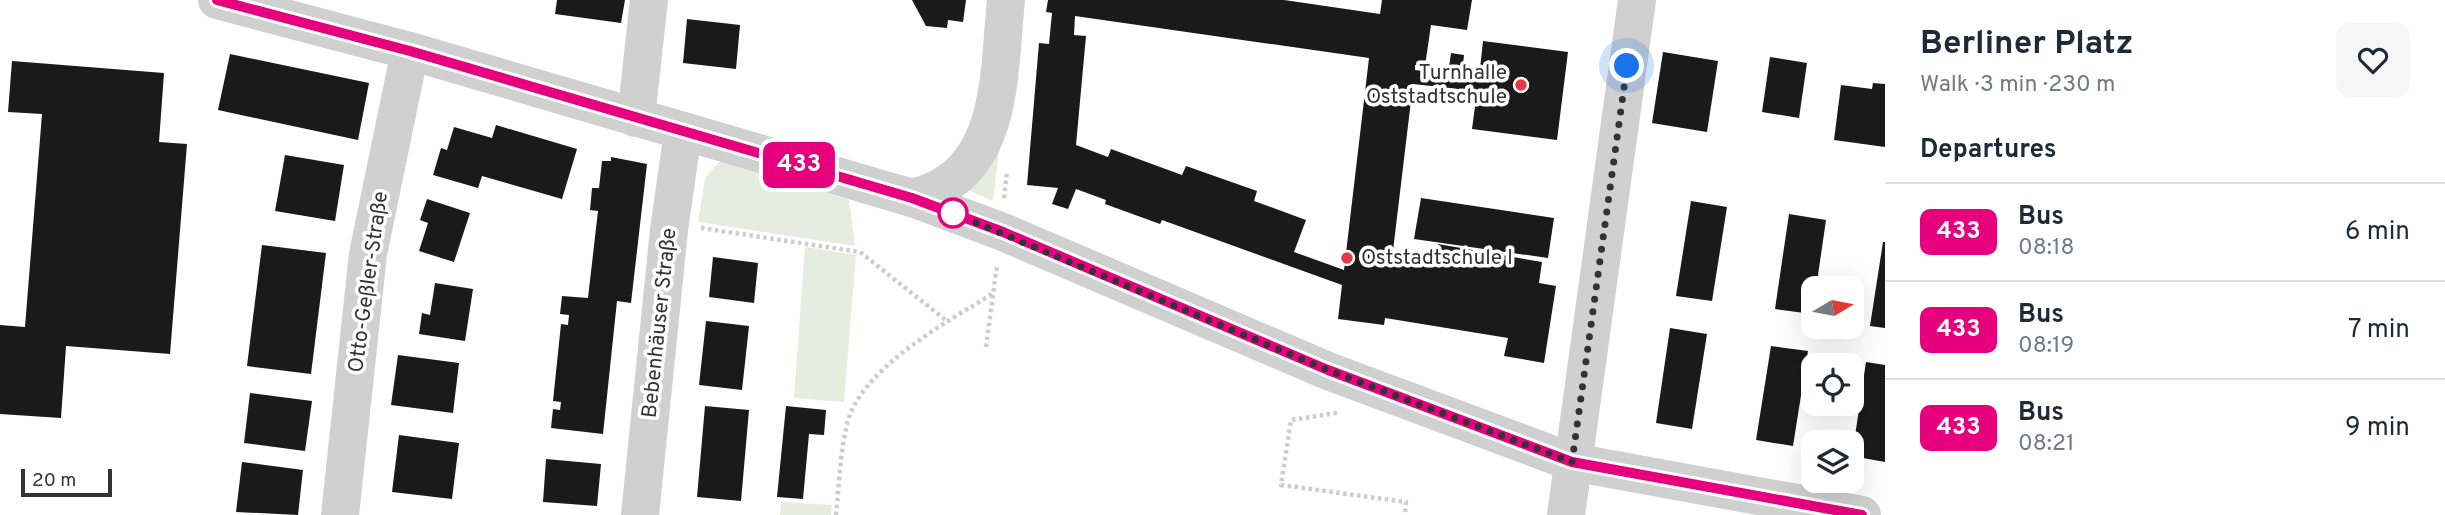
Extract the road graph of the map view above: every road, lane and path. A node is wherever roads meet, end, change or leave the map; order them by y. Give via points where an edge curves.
1 (217, 0) edge
2 (649, 0) edge
3 (1006, 0) edge
4 (1637, 0) edge
5 (410, 51) junction
6 (636, 118) junction
7 (682, 132) junction
8 (912, 198) junction
9 (670, 224) junction
10 (947, 321) junction
11 (986, 347) dead end
12 (1291, 420) dead end
13 (1572, 462) junction
14 (340, 515) edge
15 (640, 515) edge
16 (836, 515) edge
17 (1405, 515) edge
18 (1566, 515) edge
19 (1862, 515) edge

1 - 5 street
2 - 6 street
3 - 8 street via 993,114 984,141 960,175 944,187
4 - 13 street
5 - 6 street
5 - 14 street, Otto-Geßler-Straße via 368,254
6 - 7 street
7 - 8 street
7 - 9 street, Bebenhäuser Straße
8 - 13 street via 1328,370
9 - 10 path via 860,252
9 - 15 street, Bebenhäuser Straße
10 - 11 path via 993,294
10 - 16 path via 859,395 847,423
12 - 17 path via 1281,485 1406,502
13 - 18 street
13 - 19 street

